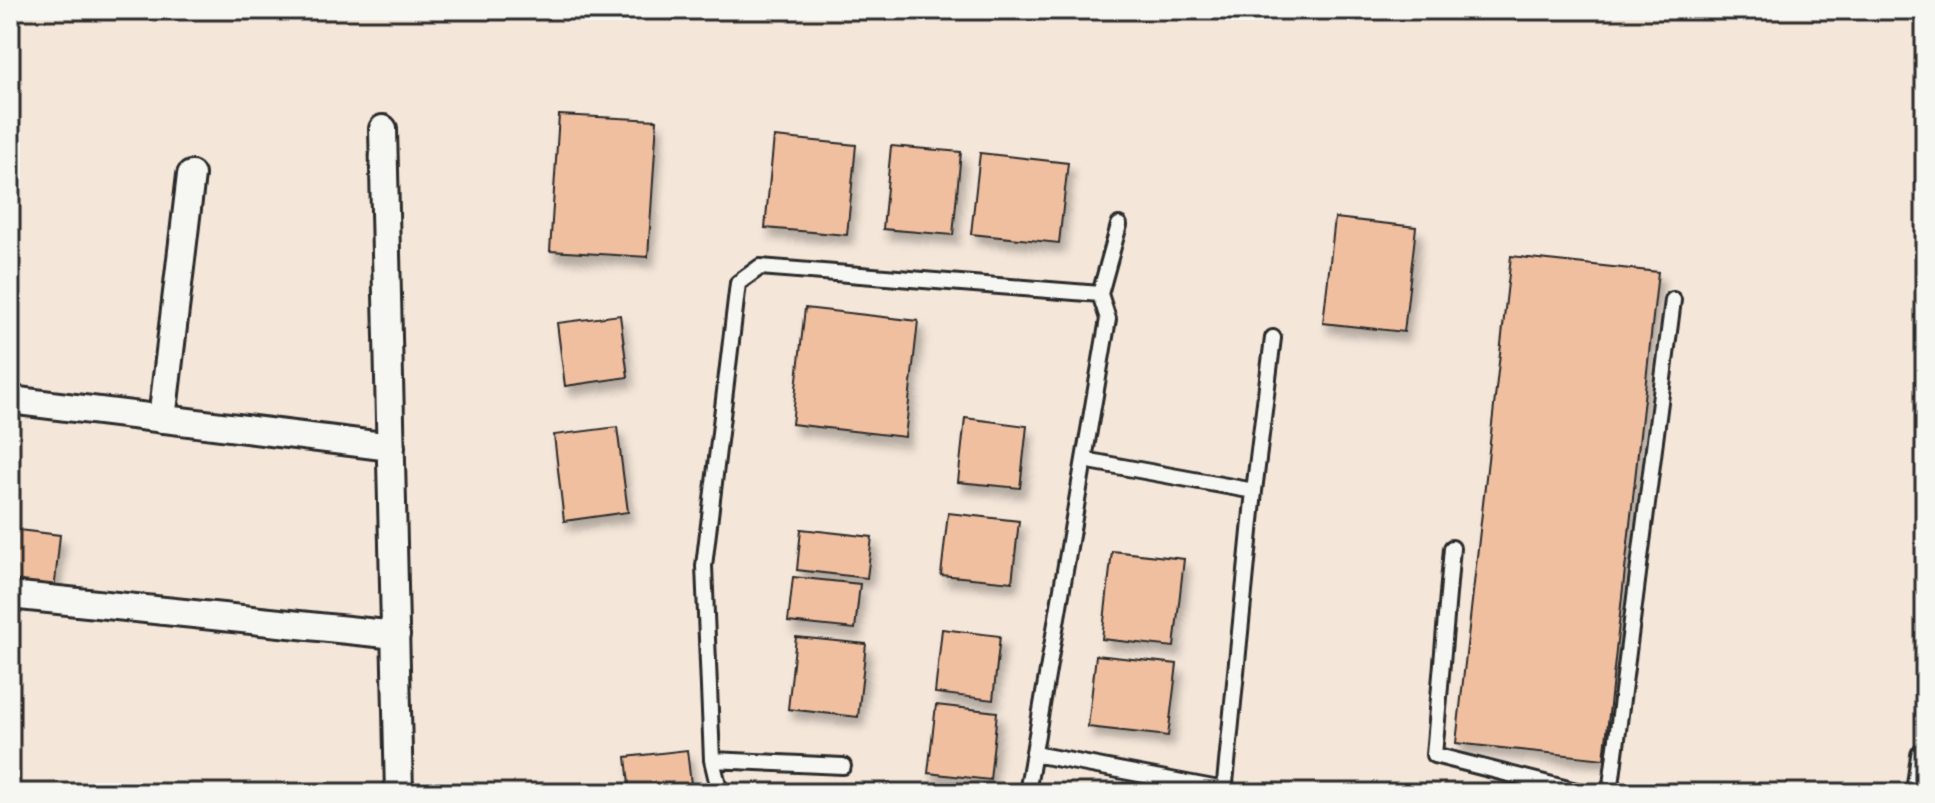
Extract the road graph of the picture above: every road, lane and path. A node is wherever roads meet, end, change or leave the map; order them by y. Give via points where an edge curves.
1 (383, 129) dead end
2 (191, 175) dead end
3 (1119, 225) dead end
4 (1100, 294) junction
5 (1673, 300) dead end
6 (1273, 338) dead end
7 (10, 400) edge
8 (162, 419) junction
9 (391, 447) junction
10 (1084, 460) junction
11 (1254, 491) junction
12 (1452, 548) dead end
13 (10, 595) edge
14 (396, 635) junction
15 (1034, 754) junction
16 (1925, 756) edge
17 (712, 760) junction
18 (843, 766) dead end
19 (1224, 792) edge
20 (399, 793) edge
21 (720, 793) edge
22 (1027, 793) edge
23 (1584, 793) edge
24 (1610, 793) edge
25 (1920, 793) edge

1 - 9 street
2 - 8 street
3 - 4 lane
4 - 10 lane via 1108,319
4 - 17 lane via 760,267 738,283 704,566
5 - 24 lane
6 - 11 lane
7 - 8 street
8 - 9 street
9 - 14 street
10 - 11 lane
10 - 15 lane
11 - 19 lane
12 - 23 lane via 1434,755
13 - 14 street
14 - 20 street
15 - 19 lane
15 - 22 lane
16 - 25 street
17 - 18 lane
17 - 21 lane

